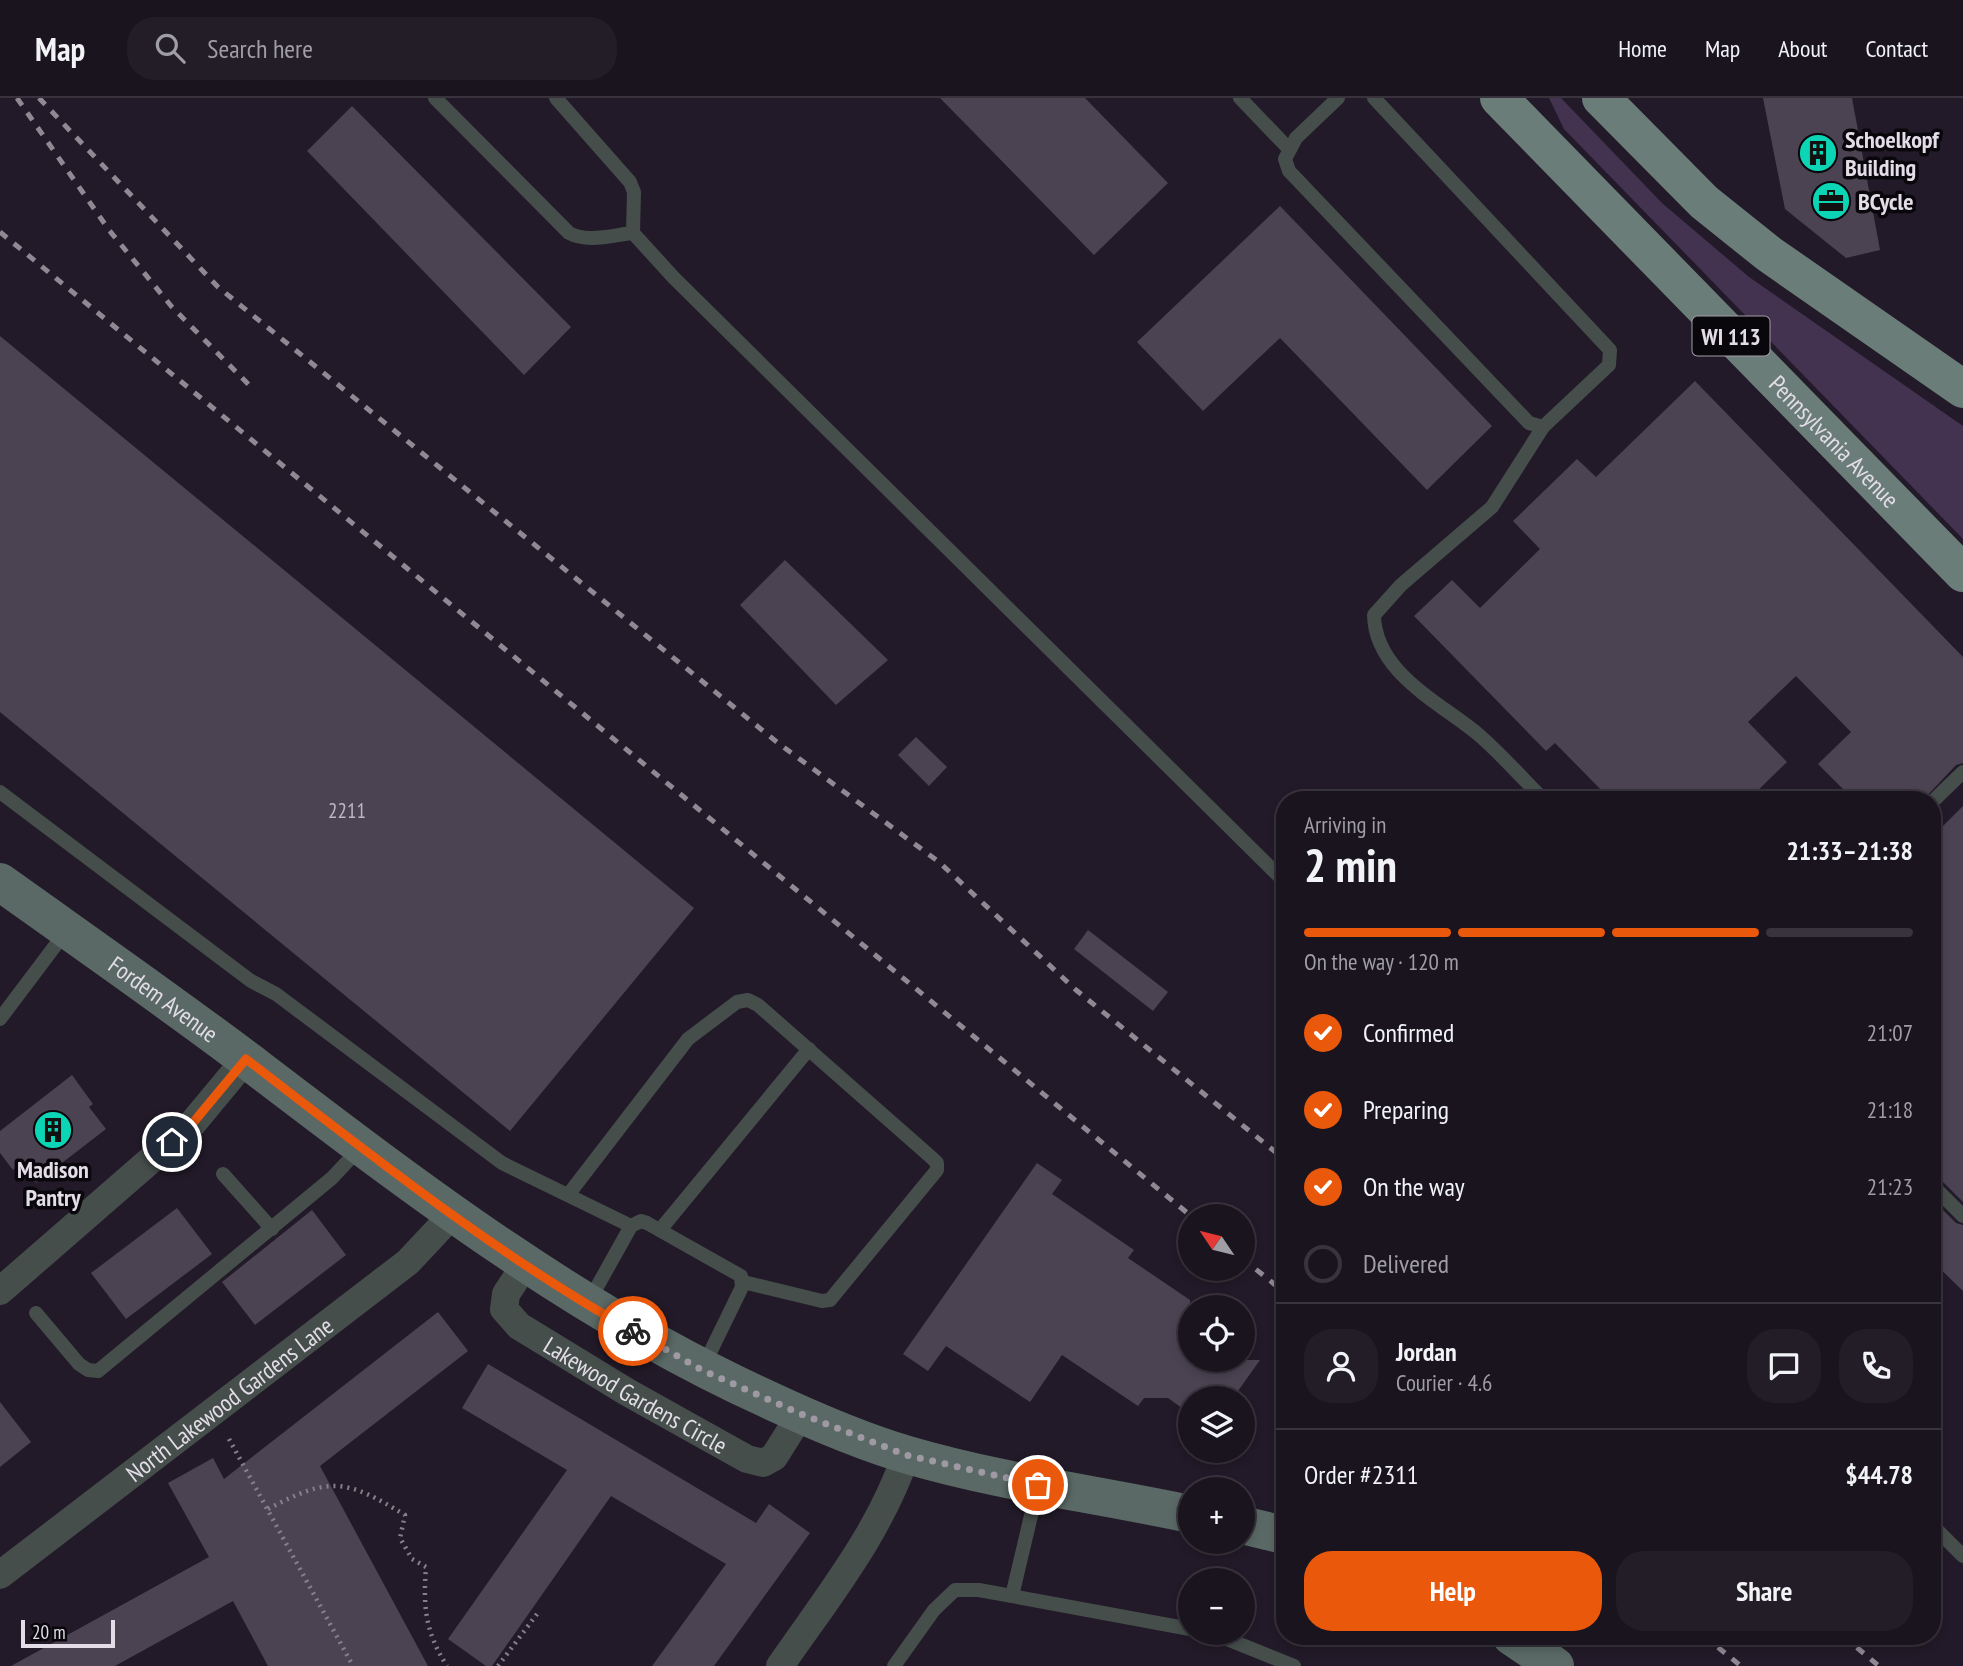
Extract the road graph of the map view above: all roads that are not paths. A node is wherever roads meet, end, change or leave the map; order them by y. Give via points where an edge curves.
1 (435, 98) edge
2 (556, 98) edge
3 (1240, 98) edge
4 (1338, 98) edge
5 (1374, 98) edge
6 (1499, 98) edge
7 (1601, 98) edge
8 (1289, 149) junction
9 (633, 233) junction
10 (1963, 389) edge
11 (1543, 427) junction
12 (1963, 573) edge
13 (1963, 772) edge
14 (1535, 791) edge
15 (0, 792) edge
16 (1941, 793) edge
17 (1276, 873) edge
18 (0, 882) edge
19 (67, 930) junction
20 (0, 1018) edge
21 (808, 1049) junction
22 (246, 1059) junction
23 (361, 1147) junction
24 (223, 1174) dead end
25 (1941, 1194) edge
26 (568, 1195) junction
27 (452, 1215) junction
28 (1963, 1216) edge
29 (631, 1226) junction
30 (272, 1229) junction
31 (660, 1230) junction
32 (525, 1265) junction
33 (743, 1282) junction
34 (0, 1291) edge
35 (587, 1305) junction
36 (36, 1313) dead end
37 (702, 1370) junction
38 (801, 1414) junction
39 (906, 1455) junction
40 (1038, 1485) junction
41 (1178, 1512) edge
42 (1255, 1528) edge
43 (1276, 1533) edge
44 (1941, 1534) edge
45 (1963, 1556) edge
46 (0, 1575) edge
47 (1012, 1596) junction
48 (1178, 1627) edge
49 (1242, 1645) edge
50 (1524, 1645) edge
51 (779, 1666) edge
52 (894, 1666) edge
53 (1294, 1666) edge
54 (1555, 1666) edge

1 - 9 lane via 569,233 578,238
2 - 9 lane via 630,182
3 - 8 lane
4 - 8 lane
5 - 11 lane via 1610,350 1609,365
6 - 12 main road, Pennsylvania Avenue / WI 113
7 - 10 main road via 1704,202 1747,237
8 - 11 lane via 1285,159 1289,171 1529,423
9 - 17 lane
11 - 14 lane via 1492,507 1401,585 1374,615 1374,630 1392,663 1435,704 1479,735
13 - 16 lane
15 - 26 lane via 487,1152
18 - 19 street, Fordem Avenue
19 - 20 lane
19 - 22 street, Fordem Avenue
21 - 26 lane via 758,1004 737,1002 688,1039
21 - 31 lane
21 - 33 lane via 937,1163 937,1170 830,1300
22 - 23 street, Fordem Avenue
22 - 34 street via 192,1124
23 - 27 street, Fordem Avenue
23 - 30 lane
24 - 30 lane
25 - 28 lane
26 - 29 lane
27 - 32 street, Fordem Avenue
27 - 46 street, North Lakewood Gardens Lane via 408,1262
29 - 31 lane via 641,1221
29 - 35 lane
30 - 36 lane via 99,1371 79,1364
31 - 33 lane via 741,1276
32 - 35 street, Fordem Avenue
32 - 38 street, Lakewood Gardens Circle via 506,1294 504,1309 519,1325 747,1459 763,1463 774,1457
33 - 37 lane
35 - 37 street, Fordem Avenue
37 - 38 street, Fordem Avenue
38 - 39 street, Fordem Avenue
39 - 40 street, Fordem Avenue
39 - 51 street via 862,1548
40 - 41 street, Fordem Avenue
40 - 47 lane
42 - 43 street
44 - 45 lane
47 - 48 lane
47 - 52 lane via 955,1590 934,1610
49 - 53 lane
50 - 54 street

